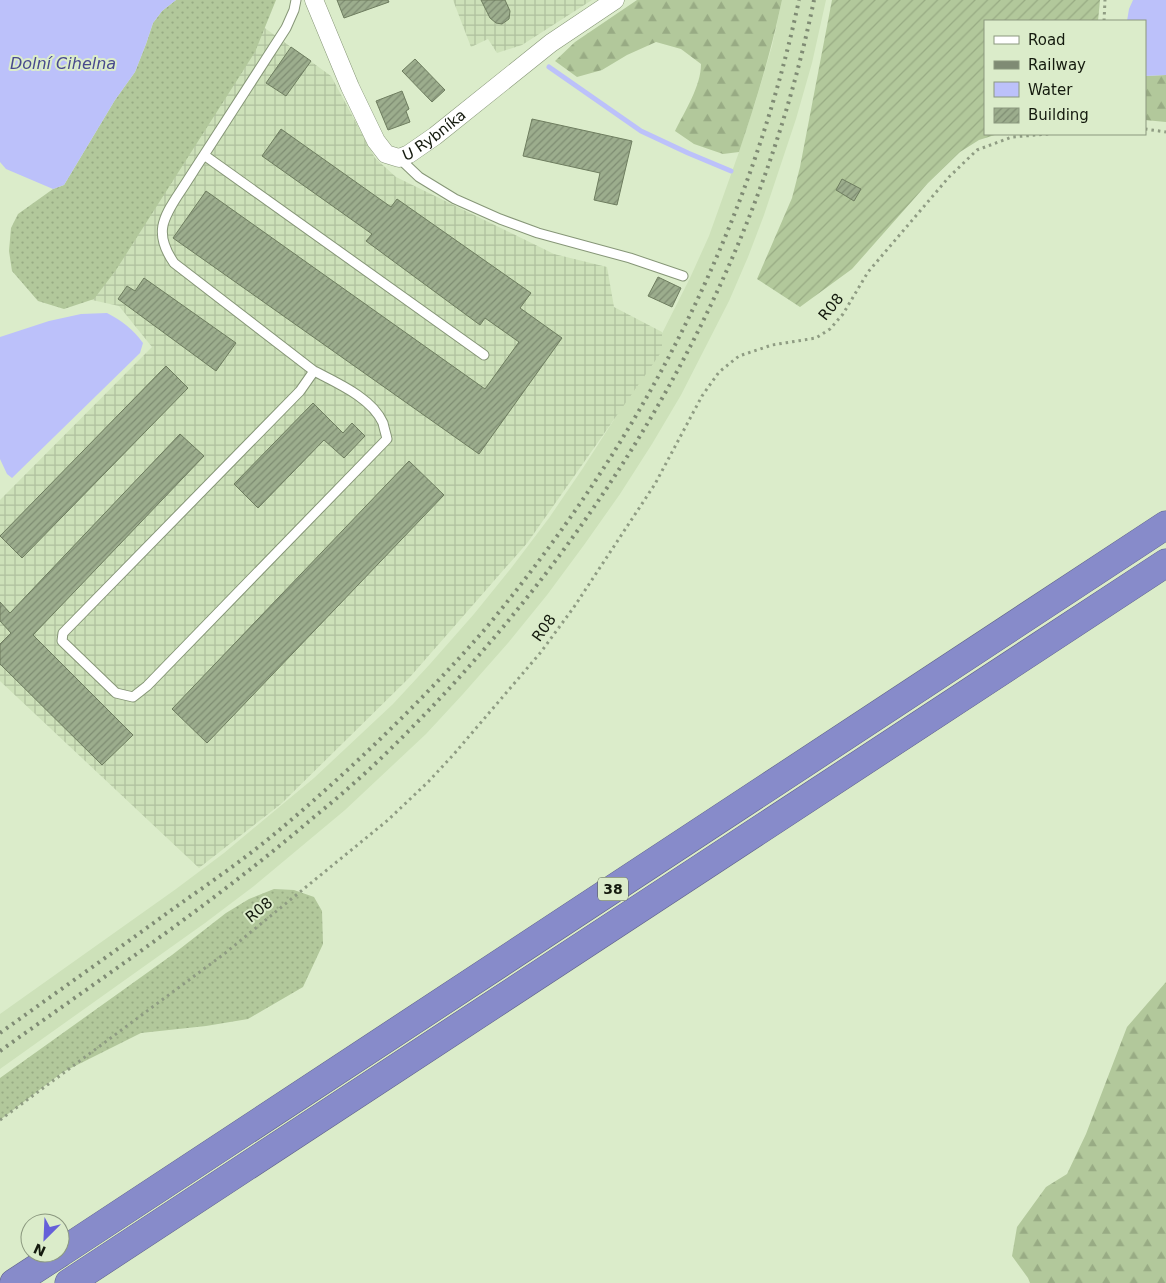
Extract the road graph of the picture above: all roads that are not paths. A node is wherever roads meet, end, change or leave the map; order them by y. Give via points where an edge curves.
1 (296, 0) edge
2 (314, 0) edge
3 (615, 0) edge
4 (204, 155) junction
5 (399, 158) junction
6 (683, 276) dead end
7 (484, 355) dead end
8 (314, 371) junction
9 (1166, 525) edge
10 (1166, 562) edge
11 (70, 1246) edge
12 (45, 1263) edge
13 (14, 1283) edge
14 (69, 1283) edge

1 - 4 lane via 286,28
2 - 5 street, U Rybníka via 376,141 386,154
3 - 5 street, U Rybníka via 551,43 435,136
4 - 7 lane
4 - 8 lane via 166,213 162,232 166,251 174,263
5 - 6 lane via 419,177 500,219
8 - 8 lane via 300,391 63,633 62,641 116,694 133,697 147,686 387,439 382,422 370,405
9 - 11 highway, 38
10 - 14 highway, 38
12 - 13 highway, 38

